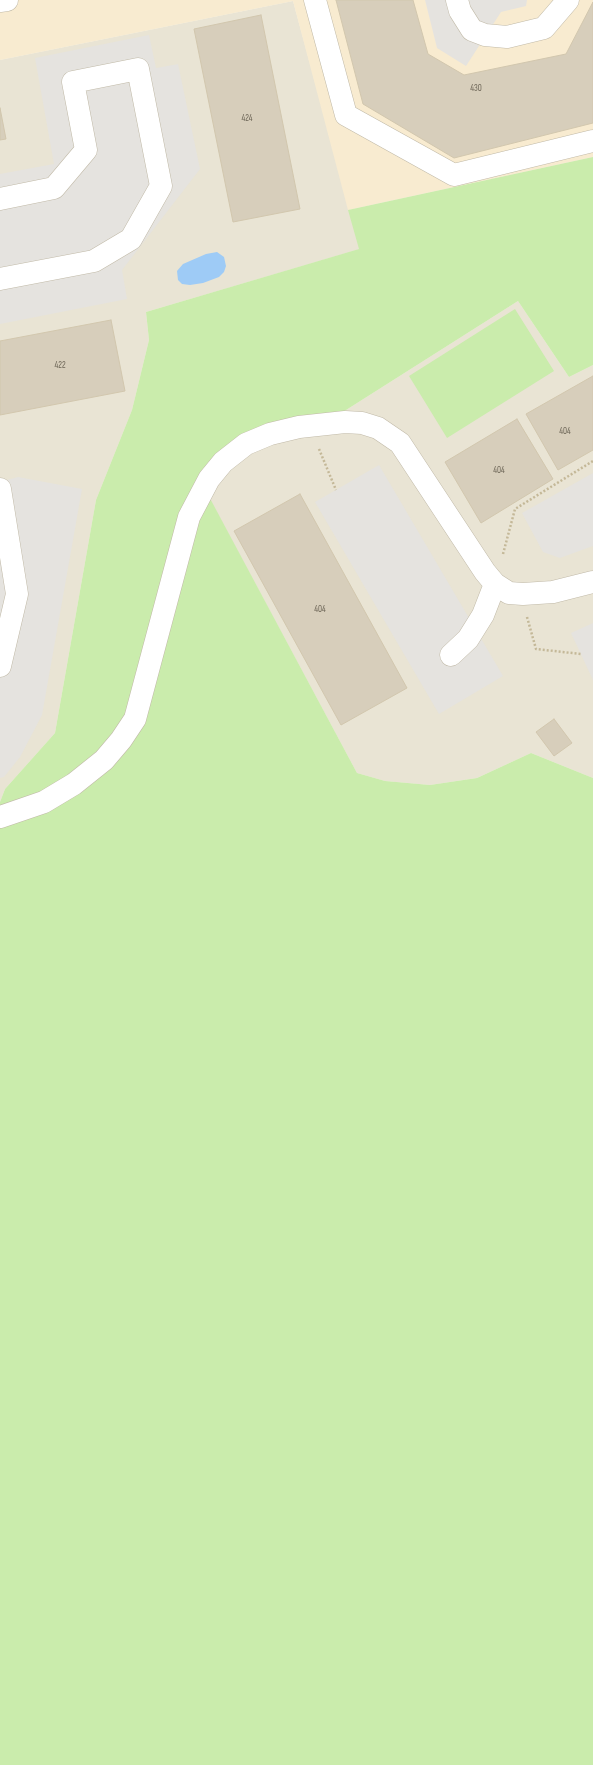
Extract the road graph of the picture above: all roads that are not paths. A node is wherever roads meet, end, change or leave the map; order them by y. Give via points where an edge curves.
1 (7, 0) edge
2 (315, 0) edge
3 (457, 0) edge
4 (568, 0) edge
5 (0, 1) edge
6 (593, 141) edge
7 (0, 199) edge
8 (0, 279) edge
9 (0, 489) edge
10 (593, 582) edge
11 (495, 584) junction
12 (451, 655) dead end
13 (0, 666) edge
14 (0, 817) edge

1 - 5 lane
2 - 6 lane via 346,115 454,175
3 - 4 lane via 460,11 472,30 485,35 507,37 544,28
7 - 8 lane via 54,188 86,150 74,82 138,69 161,186 131,239 94,261
9 - 13 lane via 17,594
10 - 11 lane via 553,592 523,594 509,593
11 - 12 lane via 483,615 468,639
11 - 14 lane via 400,443 378,428 357,423 328,423 270,434 246,444 223,462 209,479 189,517 134,719 121,740 104,760 74,784 44,802

